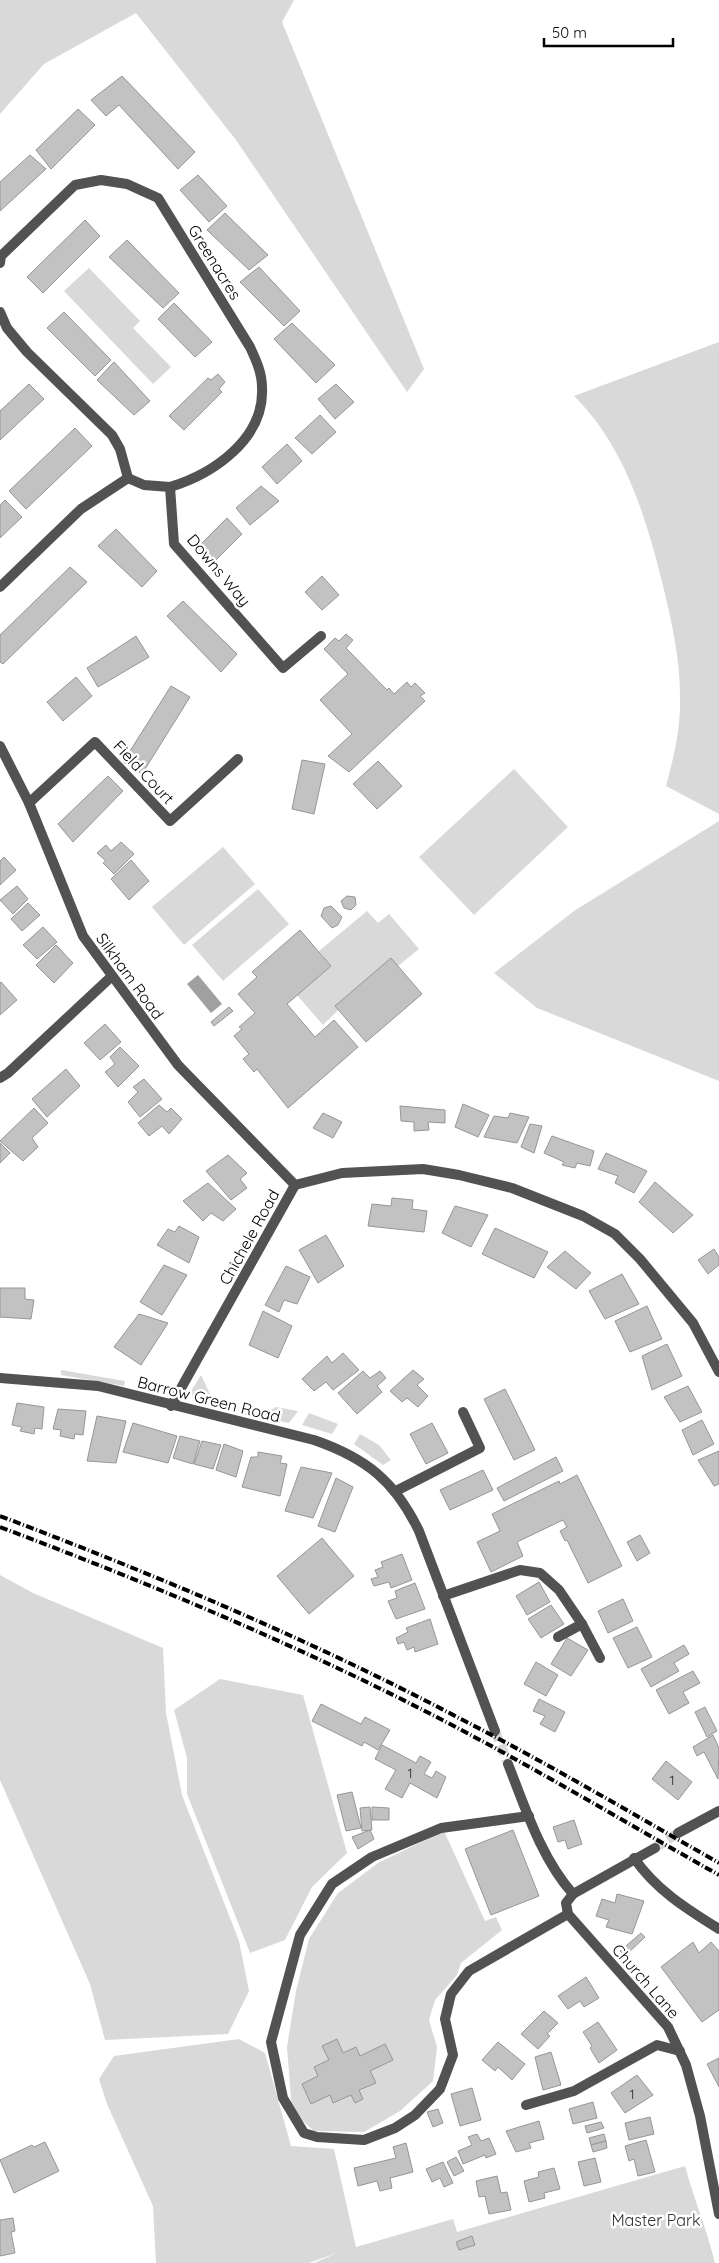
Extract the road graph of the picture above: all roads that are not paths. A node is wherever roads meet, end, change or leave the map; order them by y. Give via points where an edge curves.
1 (0, 263) edge
2 (0, 312) edge
3 (128, 478) junction
4 (170, 488) junction
5 (0, 587) edge
6 (321, 636) dead end
7 (0, 746) edge
8 (238, 759) dead end
9 (29, 803) junction
10 (112, 976) junction
11 (0, 1078) edge
12 (295, 1185) junction
13 (719, 1372) edge
14 (0, 1378) edge
15 (171, 1406) junction
16 (463, 1412) dead end
17 (396, 1491) junction
18 (443, 1596) junction
19 (582, 1624) junction
20 (558, 1637) dead end
21 (600, 1658) dead end
22 (495, 1731) tunnel mouth
23 (508, 1764) tunnel mouth
24 (719, 1811) edge
25 (529, 1816) junction
26 (678, 1834) tunnel mouth
27 (655, 1848) tunnel mouth
28 (634, 1858) junction
29 (573, 1894) junction
30 (568, 1914) junction
31 (719, 1930) edge
32 (680, 2052) junction
33 (526, 2105) dead end
34 (719, 2214) edge

1 - 4 street, Greenacres via 1,256 74,186 101,180 127,184 158,198 250,347 259,366 262,388 260,408 250,433 220,464 193,480
2 - 3 street via 7,328 27,352 112,436 120,449
3 - 4 street via 144,485
3 - 5 street via 81,509
4 - 6 street, Downs Way via 174,544 283,668
7 - 9 street, Silkham Road
8 - 9 street, Field Court via 170,821 95,742
9 - 10 street, Silkham Road via 83,936
10 - 11 street
10 - 12 street, Silkham Road via 178,1065
12 - 13 street, Chichele Road via 342,1173 423,1169 512,1188 583,1216 615,1234 640,1258 693,1323
12 - 15 street, Chichele Road
14 - 15 street, Barrow Green Road via 98,1386
15 - 17 street, Barrow Green Road via 298,1436 341,1450 375,1471
16 - 17 street via 480,1448
17 - 18 street, Barrow Green Road via 419,1531
18 - 19 street via 520,1570 540,1573 559,1590
18 - 22 street, Barrow Green Road
19 - 20 street
19 - 21 street
23 - 25 street
24 - 26 street
25 - 29 street via 546,1852
25 - 30 street via 441,1828 372,1857 332,1884 300,1935 271,2042 283,2098 304,2133 364,2140 395,2128 415,2115 440,2089 453,2055 445,2020 451,1994 469,1971
27 - 28 street
28 - 29 street
28 - 31 street via 647,1877 679,1904
29 - 30 street via 566,1903
30 - 32 street, Church Lane via 668,2027
32 - 33 street via 657,2045 574,2091
32 - 34 street, Church Lane via 700,2116

